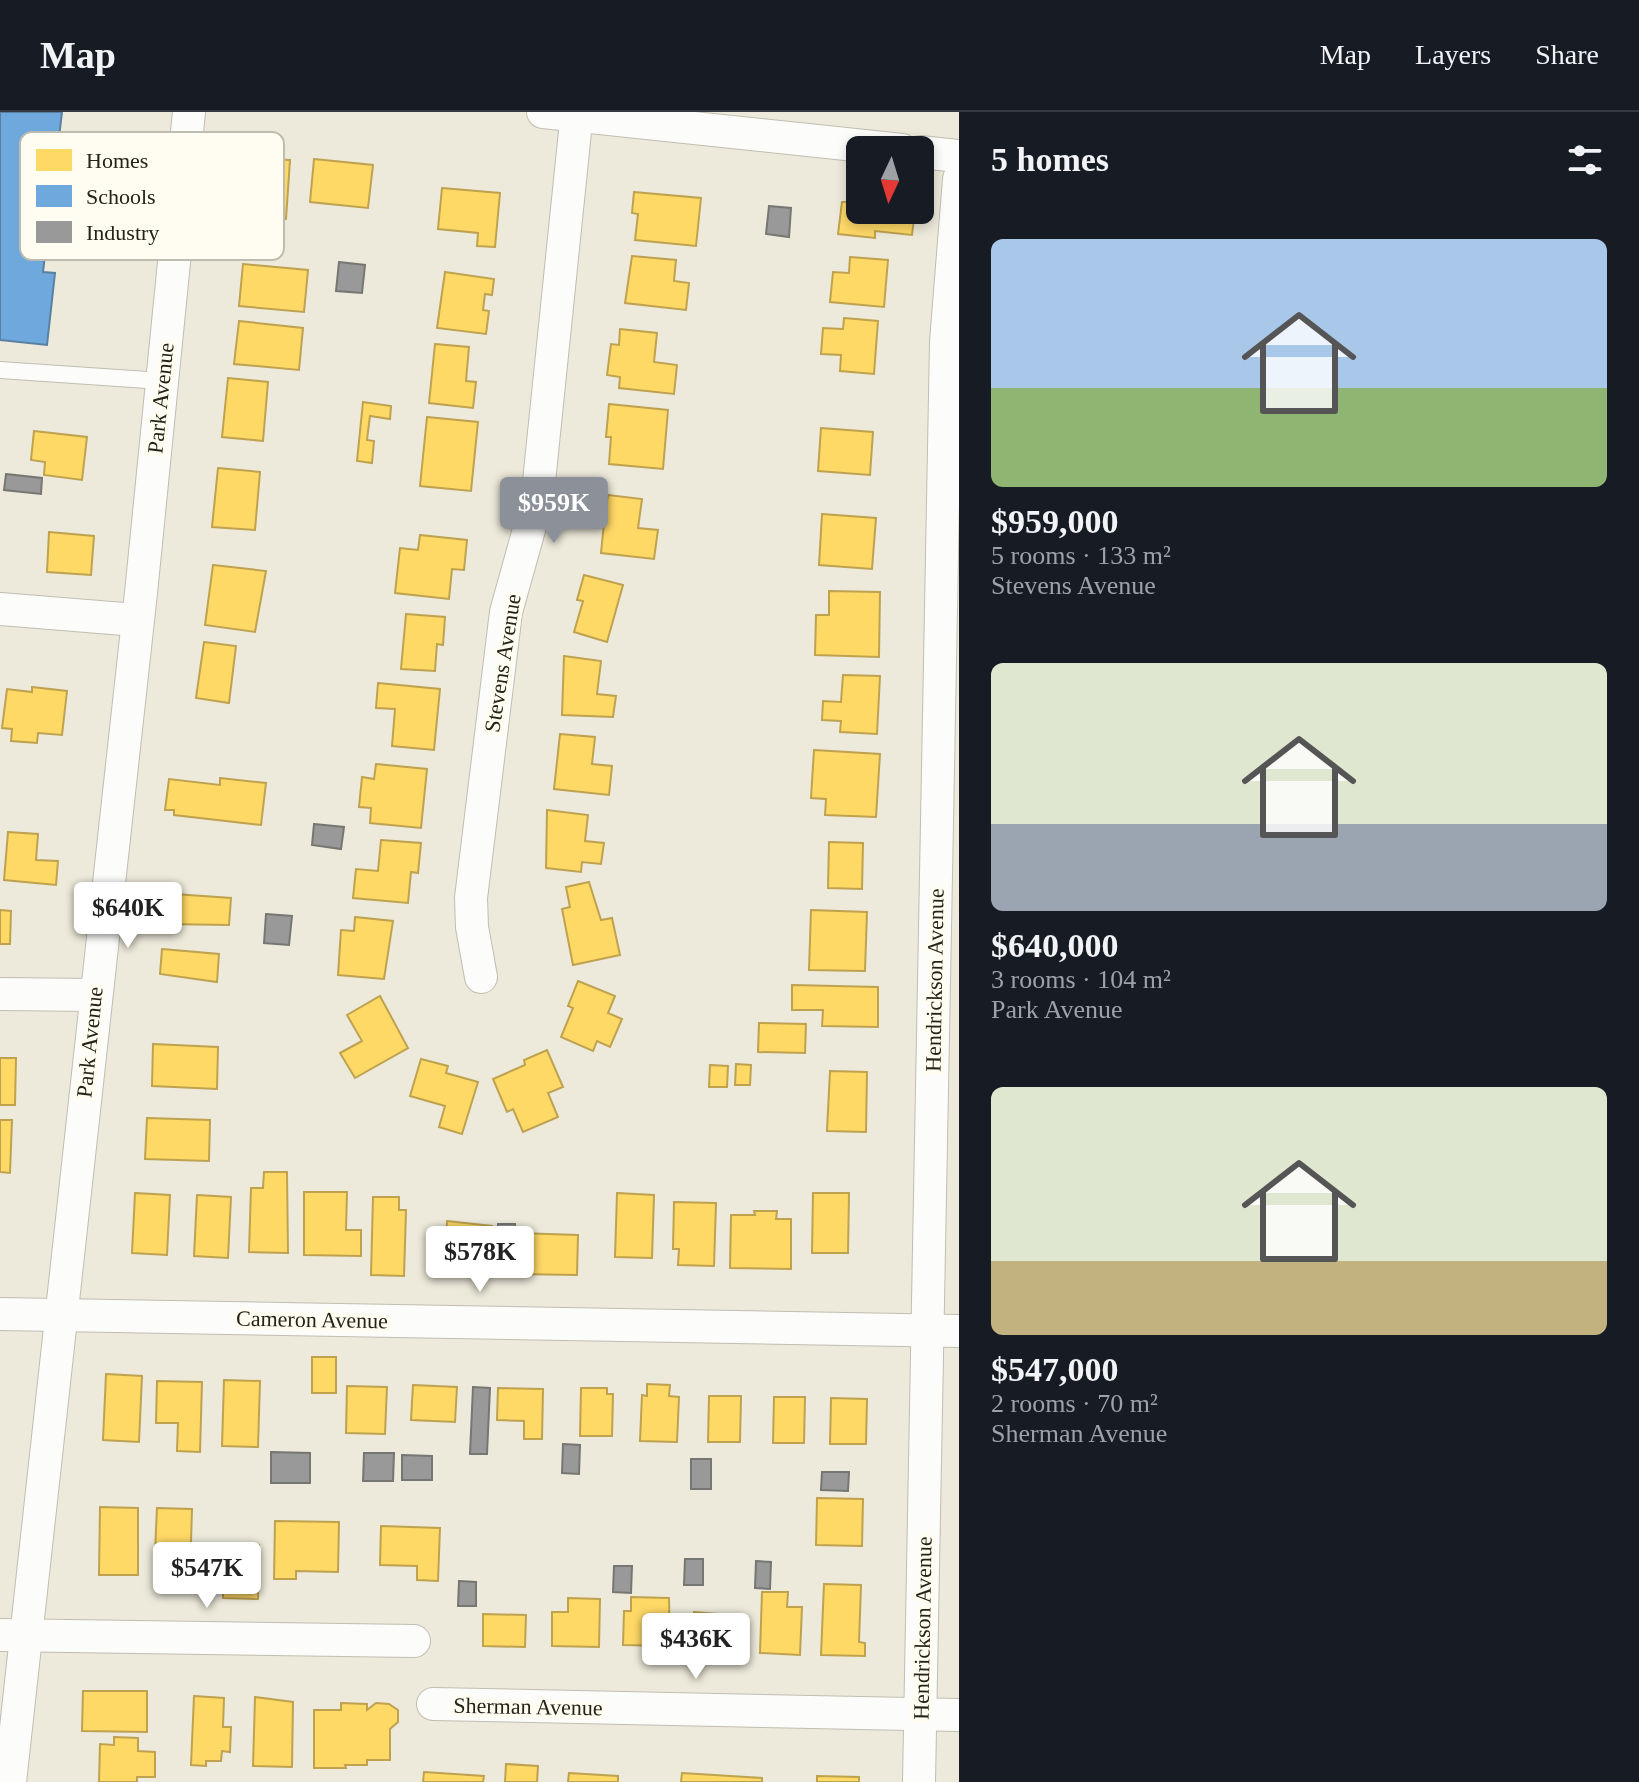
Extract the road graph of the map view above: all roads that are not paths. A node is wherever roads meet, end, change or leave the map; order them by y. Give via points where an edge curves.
1 (189, 112) edge
2 (543, 112) edge
3 (577, 114) edge
4 (187, 132) edge
5 (846, 144) edge
6 (934, 153) edge
7 (959, 156) edge
8 (959, 179) edge
9 (174, 260) edge
10 (0, 370) edge
11 (162, 381) junction
12 (950, 561) edge
13 (0, 609) edge
14 (136, 620) junction
15 (947, 946) edge
16 (481, 977) dead end
17 (0, 994) edge
18 (94, 995) junction
19 (0, 1314) edge
20 (61, 1315) junction
21 (943, 1330) edge
22 (13, 1635) edge
23 (414, 1641) dead end
24 (433, 1704) dead end
25 (920, 1714) junction
26 (959, 1715) edge
27 (10, 1782) edge
28 (919, 1782) edge

1 - 4 street, Park Avenue
2 - 3 street
3 - 5 street
3 - 16 street, Stevens Avenue via 537,501 506,612 471,898
6 - 7 street
8 - 12 street, Hendrickson Avenue via 946,342
9 - 11 street, Park Avenue
10 - 11 lane
11 - 14 street, Park Avenue
12 - 15 street, Hendrickson Avenue
13 - 14 street
14 - 18 street, Park Avenue
15 - 21 street, Hendrickson Avenue
17 - 18 street
18 - 20 street, Park Avenue
19 - 20 street, Cameron Avenue
20 - 21 street, Cameron Avenue
20 - 22 street, Park Avenue
21 - 25 street, Hendrickson Avenue
22 - 23 street
22 - 27 street, Park Avenue
24 - 25 street, Sherman Avenue
25 - 26 street, Sherman Avenue
25 - 28 street, Hendrickson Avenue

